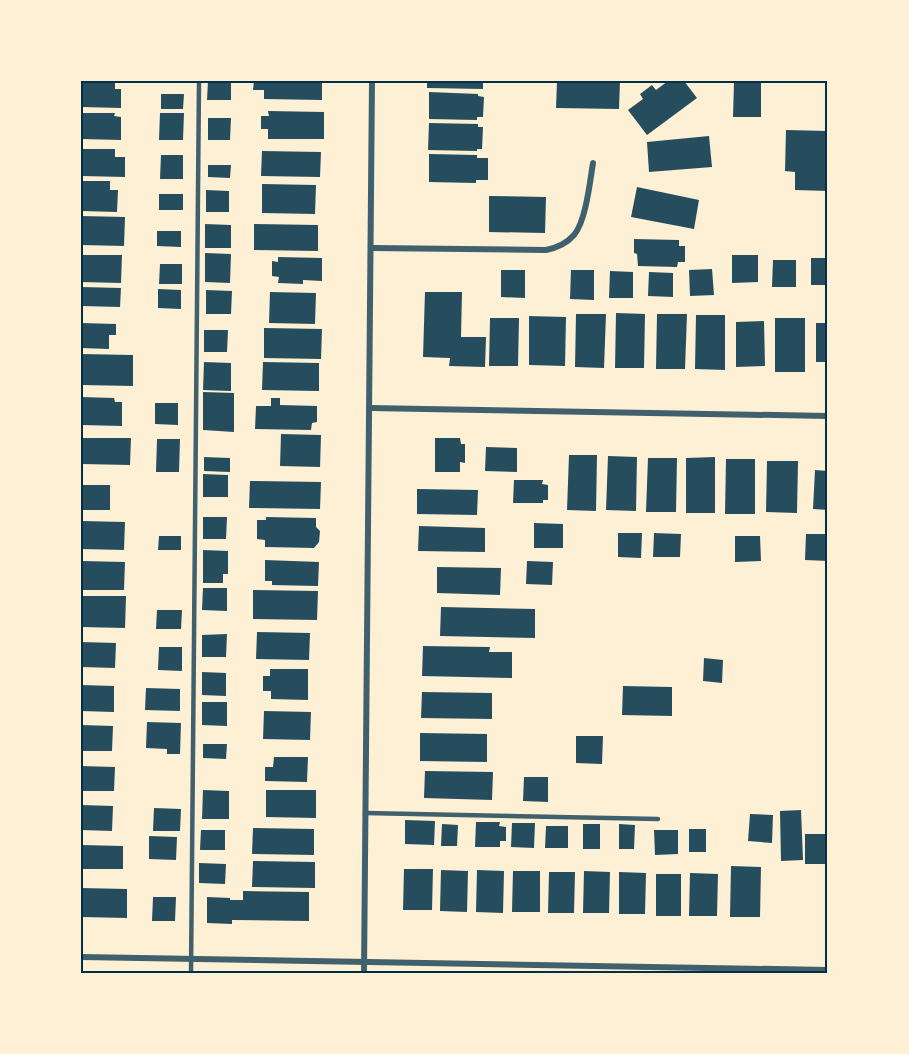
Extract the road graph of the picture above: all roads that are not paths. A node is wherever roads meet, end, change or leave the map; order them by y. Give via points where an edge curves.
1 (199, 81) edge
2 (372, 81) edge
3 (593, 163) dead end
4 (371, 248) junction
5 (369, 408) junction
6 (828, 416) edge
7 (365, 813) junction
8 (658, 819) dead end
9 (81, 957) edge
10 (190, 959) junction
11 (364, 962) junction
12 (828, 970) edge
13 (190, 973) edge
14 (364, 973) edge

1 - 10 lane
2 - 4 street
3 - 4 street via 580,222 574,235 556,248
4 - 5 street
5 - 6 street
5 - 7 street
7 - 8 lane
7 - 11 street
9 - 10 street
10 - 11 street
10 - 13 lane
11 - 12 street
11 - 14 street

